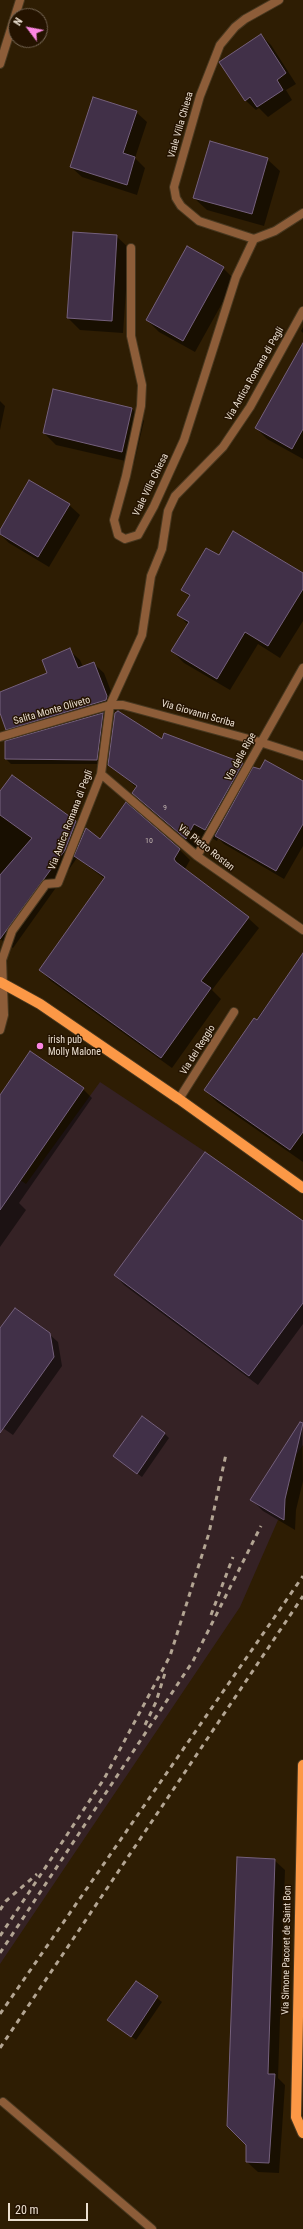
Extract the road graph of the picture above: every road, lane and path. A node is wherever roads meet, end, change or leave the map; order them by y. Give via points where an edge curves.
1 (20, 0) edge
2 (279, 0) edge
3 (0, 64) edge
4 (303, 213) edge
5 (254, 239) junction
6 (131, 248) dead end
7 (303, 311) edge
8 (303, 668) edge
9 (110, 705) junction
10 (0, 737) edge
11 (260, 742) junction
12 (303, 756) edge
13 (101, 774) junction
14 (197, 856) junction
15 (303, 930) edge
16 (1, 982) edge
17 (234, 1012) dead end
18 (0, 1030) edge
19 (179, 1099) junction
20 (303, 1188) edge
21 (303, 1765) edge
22 (3, 2102) dead end
23 (300, 2119) edge
24 (303, 2133) edge
25 (152, 2229) edge

1 - 3 street
2 - 5 street, Viale Villa Chiesa via 240,23 220,45 200,96 174,187 181,206 198,221
4 - 5 street via 276,231
5 - 6 street, Viale Villa Chiesa via 236,277 184,440 138,535 125,539 118,535 114,520 140,414 142,385 131,336
7 - 9 street, Via Antica Romana di Pegli via 250,407 222,446 175,496 168,511 162,549 151,576 142,635
8 - 11 street, Via delle Ripe
9 - 10 street, Salita Monte Oliveto
9 - 11 street, Via Giovanni Scriba via 136,707
9 - 13 street, Via Antica Romana di Pegli
11 - 12 street, Via Giovanni Scriba
11 - 14 street, Via delle Ripe
13 - 14 street, Via Pietro Rostan
13 - 16 street, Via Antica Romana di Pegli via 58,883 46,884 12,931 2,960
14 - 15 street, Via Pietro Rostan
16 - 18 street, Via Antica Romana di Pegli via 4,1015
16 - 19 main road via 40,1004
17 - 19 street, Via dei Reggio
19 - 20 main road
21 - 23 main road, Via Simone Pacoret de Saint Bon
22 - 25 street
23 - 24 main road, Via Simone Pacoret de Saint Bon

